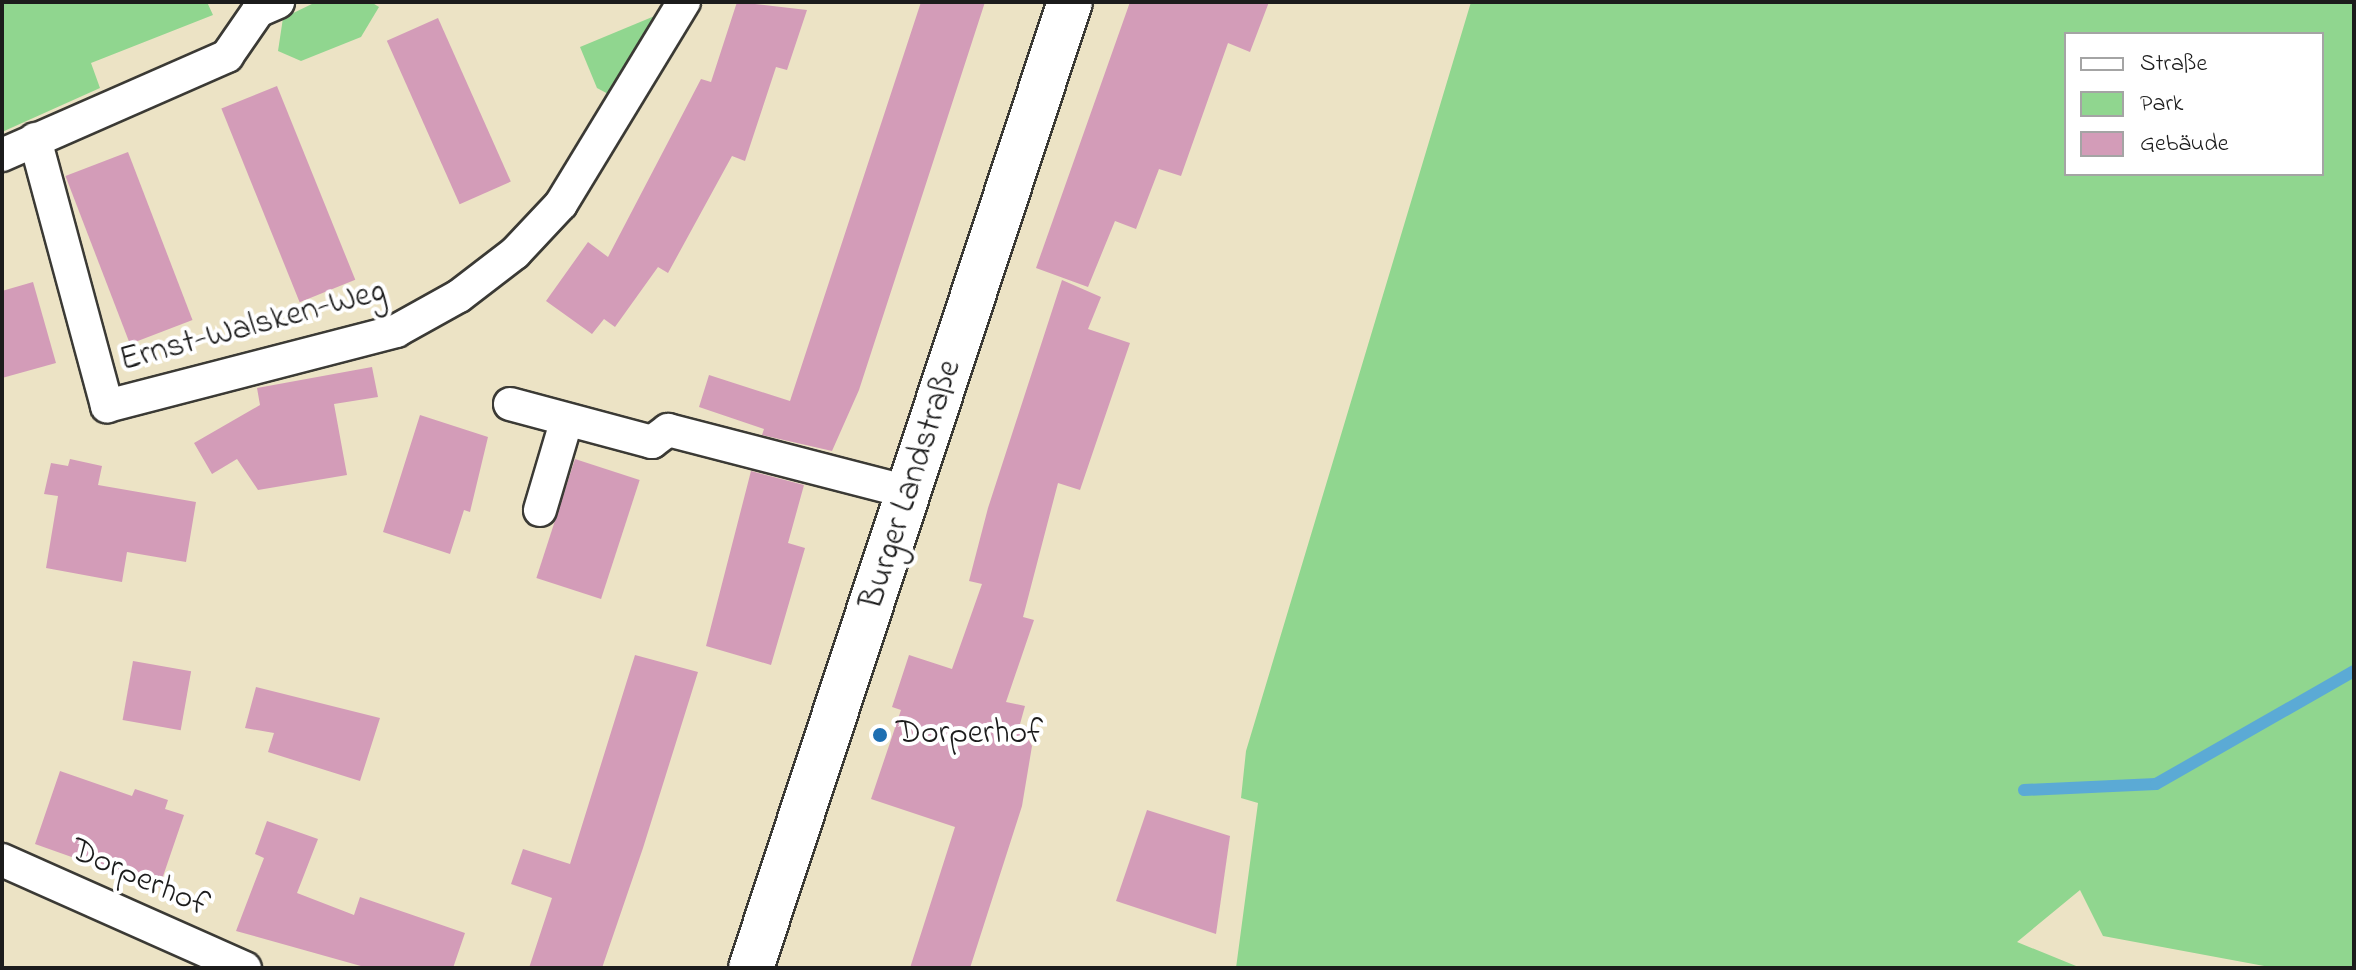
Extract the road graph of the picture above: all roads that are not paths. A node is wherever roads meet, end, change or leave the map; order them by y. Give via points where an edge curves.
1 (278, 2) edge
2 (684, 2) edge
3 (1070, 2) edge
4 (35, 139) junction
5 (2, 155) edge
6 (510, 404) dead end
7 (566, 422) junction
8 (908, 492) junction
9 (540, 510) dead end
10 (2, 860) edge
11 (245, 968) edge
12 (751, 968) edge

1 - 4 street via 258,11 227,56
2 - 4 street, Ernst-Walsken-Weg via 561,204 515,253 459,296 396,331 107,406
3 - 8 main road, Burger Landstraße
4 - 5 street
6 - 7 street
7 - 8 street via 652,442 668,430
7 - 9 street
8 - 12 main road, Burger Landstraße
10 - 11 street, Dorperhof

